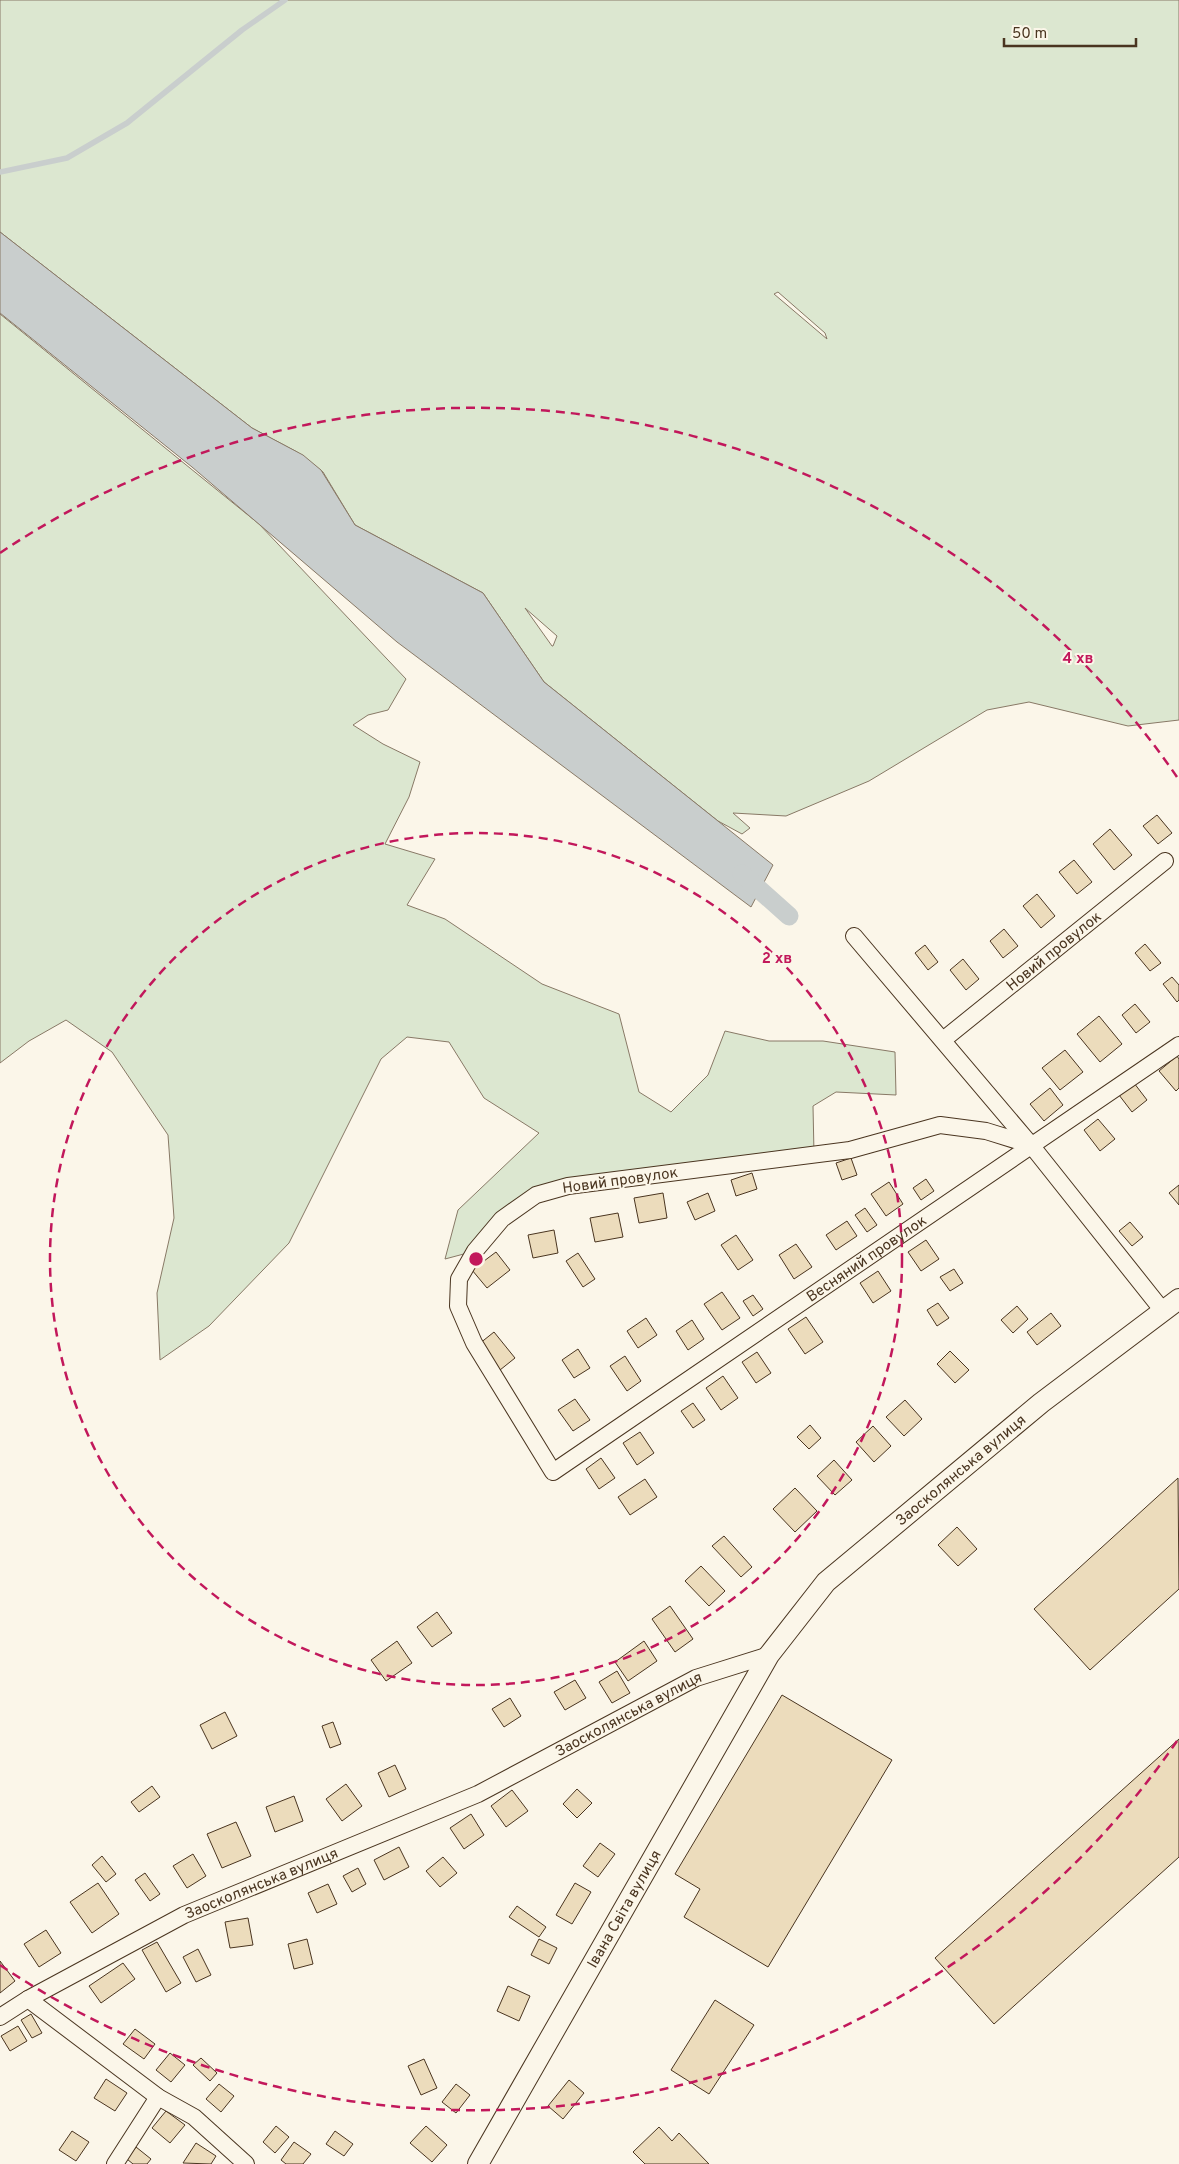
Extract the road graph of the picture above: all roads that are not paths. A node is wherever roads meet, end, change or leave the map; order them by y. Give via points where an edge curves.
1 (1165, 861) dead end
2 (854, 936) dead end
3 (943, 1040) junction
4 (1179, 1045) edge
5 (1031, 1145) junction
6 (1179, 1298) edge
7 (1163, 1311) junction
8 (553, 1472) joint
9 (769, 1655) junction
10 (28, 2000) junction
11 (0, 2017) edge
12 (158, 2097) junction
13 (115, 2164) edge
14 (246, 2164) edge
15 (478, 2164) edge

1 - 3 street, Новий провулок
2 - 3 street
3 - 5 street
4 - 5 street, Весняний провулок
5 - 7 street
5 - 8 street, Весняний провулок
5 - 8 street, Новий провулок via 986,1131 940,1125 850,1150 568,1186 536,1195 502,1219 475,1252 459,1278 458,1306 474,1343
6 - 7 street, Заосколянська вулиця
7 - 9 street, Заосколянська вулиця via 1041,1403 826,1582
9 - 10 street, Заосколянська вулиця via 696,1678 478,1794 184,1915
9 - 15 street, Івана Світа вулиця
10 - 11 street, Заосколянська вулиця
10 - 12 street
12 - 13 street
12 - 14 street via 194,2117

